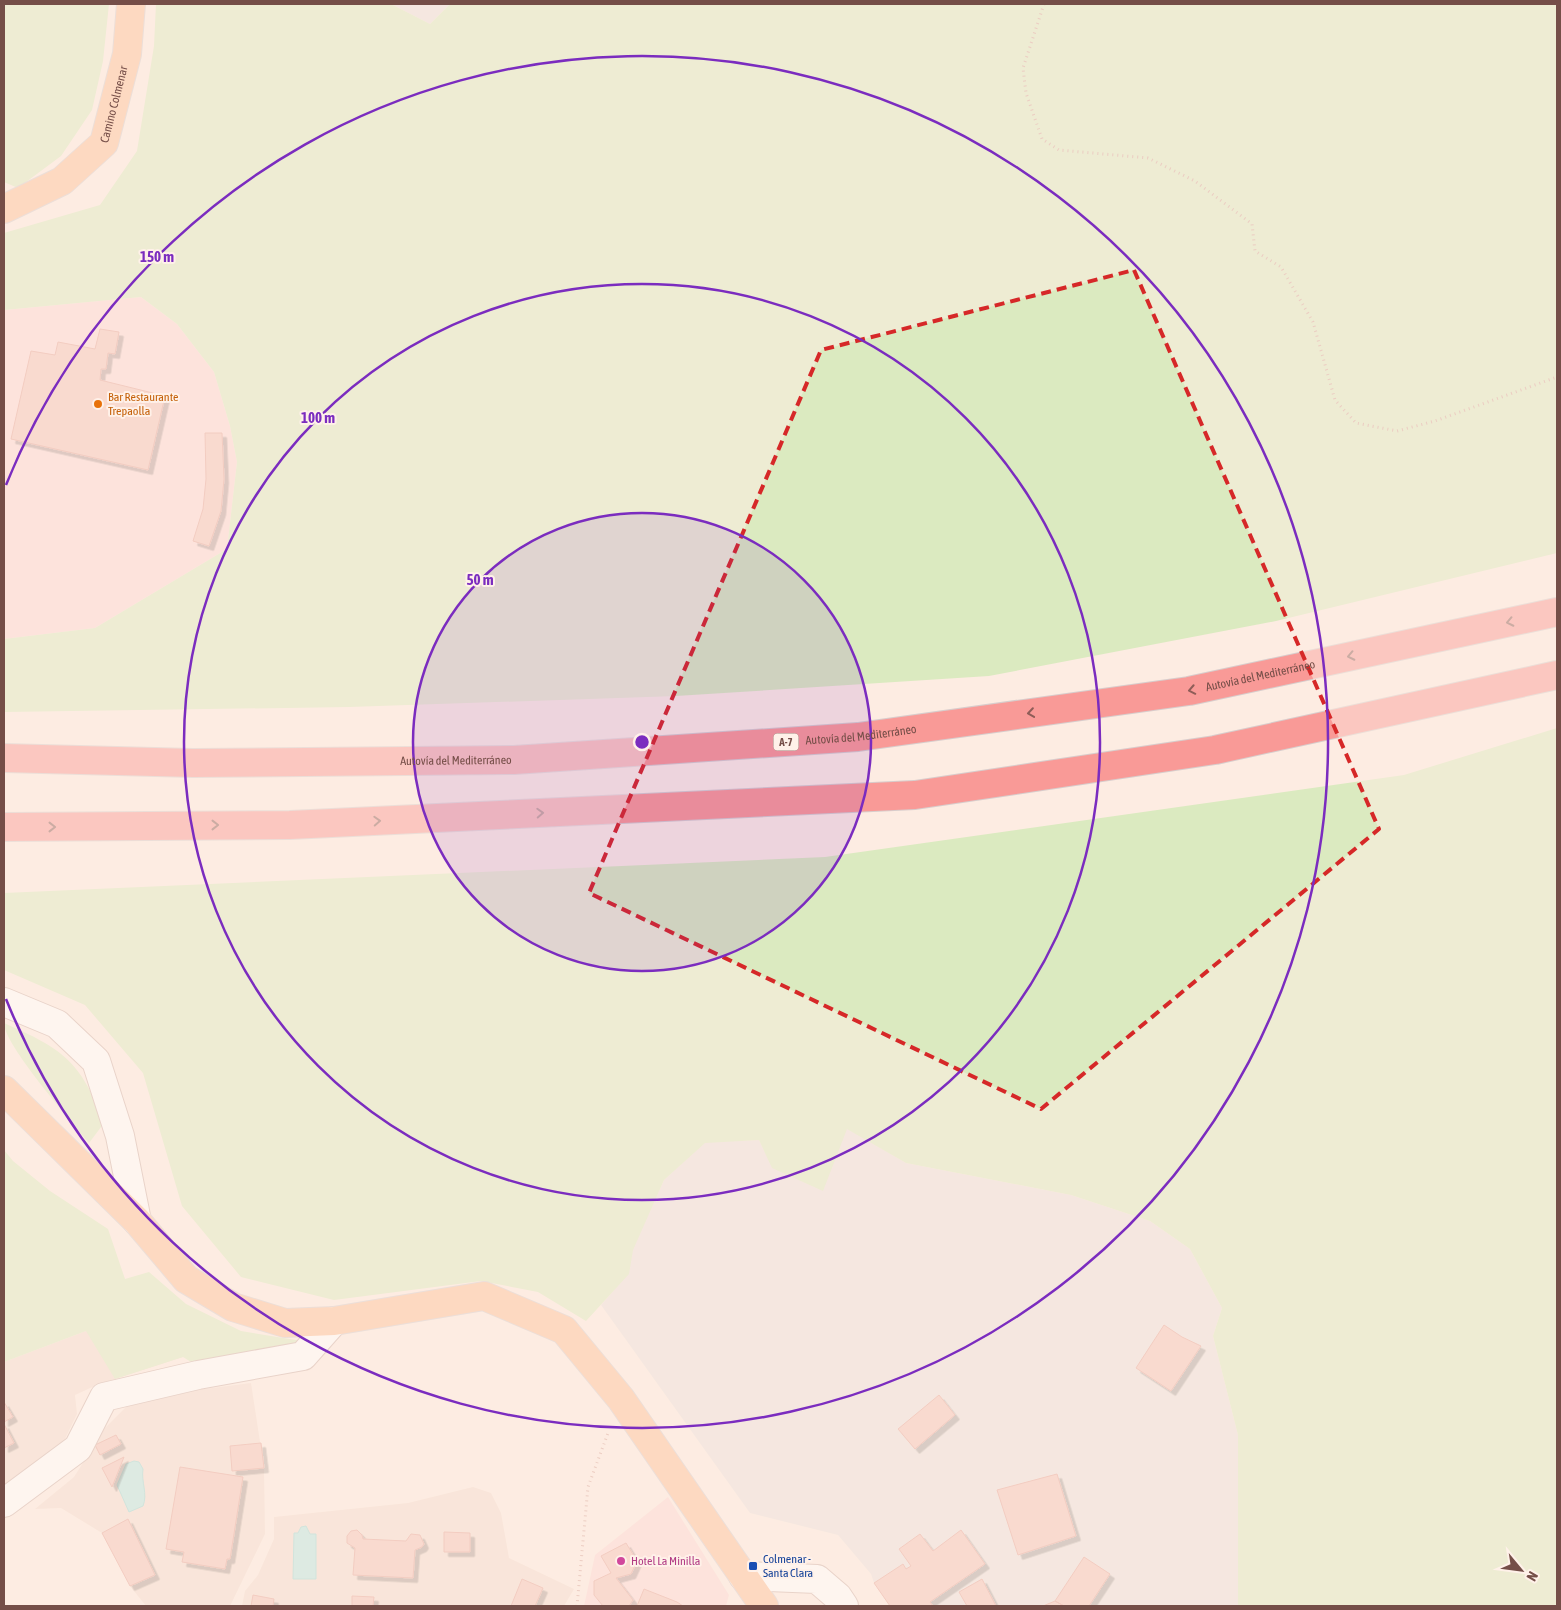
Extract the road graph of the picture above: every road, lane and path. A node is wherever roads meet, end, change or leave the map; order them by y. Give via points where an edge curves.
1 (131, 4) edge
2 (1044, 4) edge
3 (4, 209) edge
4 (1557, 377) edge
5 (1557, 612) edge
6 (1557, 675) edge
7 (4, 758) edge
8 (4, 827) edge
9 (4, 1002) edge
10 (4, 1090) edge
11 (137, 1221) junction
12 (334, 1321) junction
13 (621, 1399) junction
14 (4, 1503) edge
15 (743, 1576) junction
16 (578, 1606) edge
17 (764, 1606) edge
18 (844, 1606) edge

1 - 3 main road, Camino Colmenar via 127,54 104,143 62,181
2 - 4 path via 1024,68 1026,93 1042,139 1059,150 1148,158 1194,181 1252,224 1255,251 1281,267 1313,322 1335,400 1356,423 1397,431 1435,421
5 -> 7 highway, Autovía del Mediterráneo / A-7 via 1189,690 858,737 514,760 193,763
8 -> 6 highway via 290,825 915,795 1215,750
9 - 11 lane via 56,1024 96,1062 120,1136
10 - 11 main road
11 - 12 main road via 186,1279 233,1307 285,1323
12 - 13 main road via 484,1296 564,1330
12 - 14 lane via 304,1356 198,1375 104,1397 78,1448
13 - 15 main road
13 - 16 path via 588,1487
15 - 17 main road
15 - 18 lane via 817,1579

